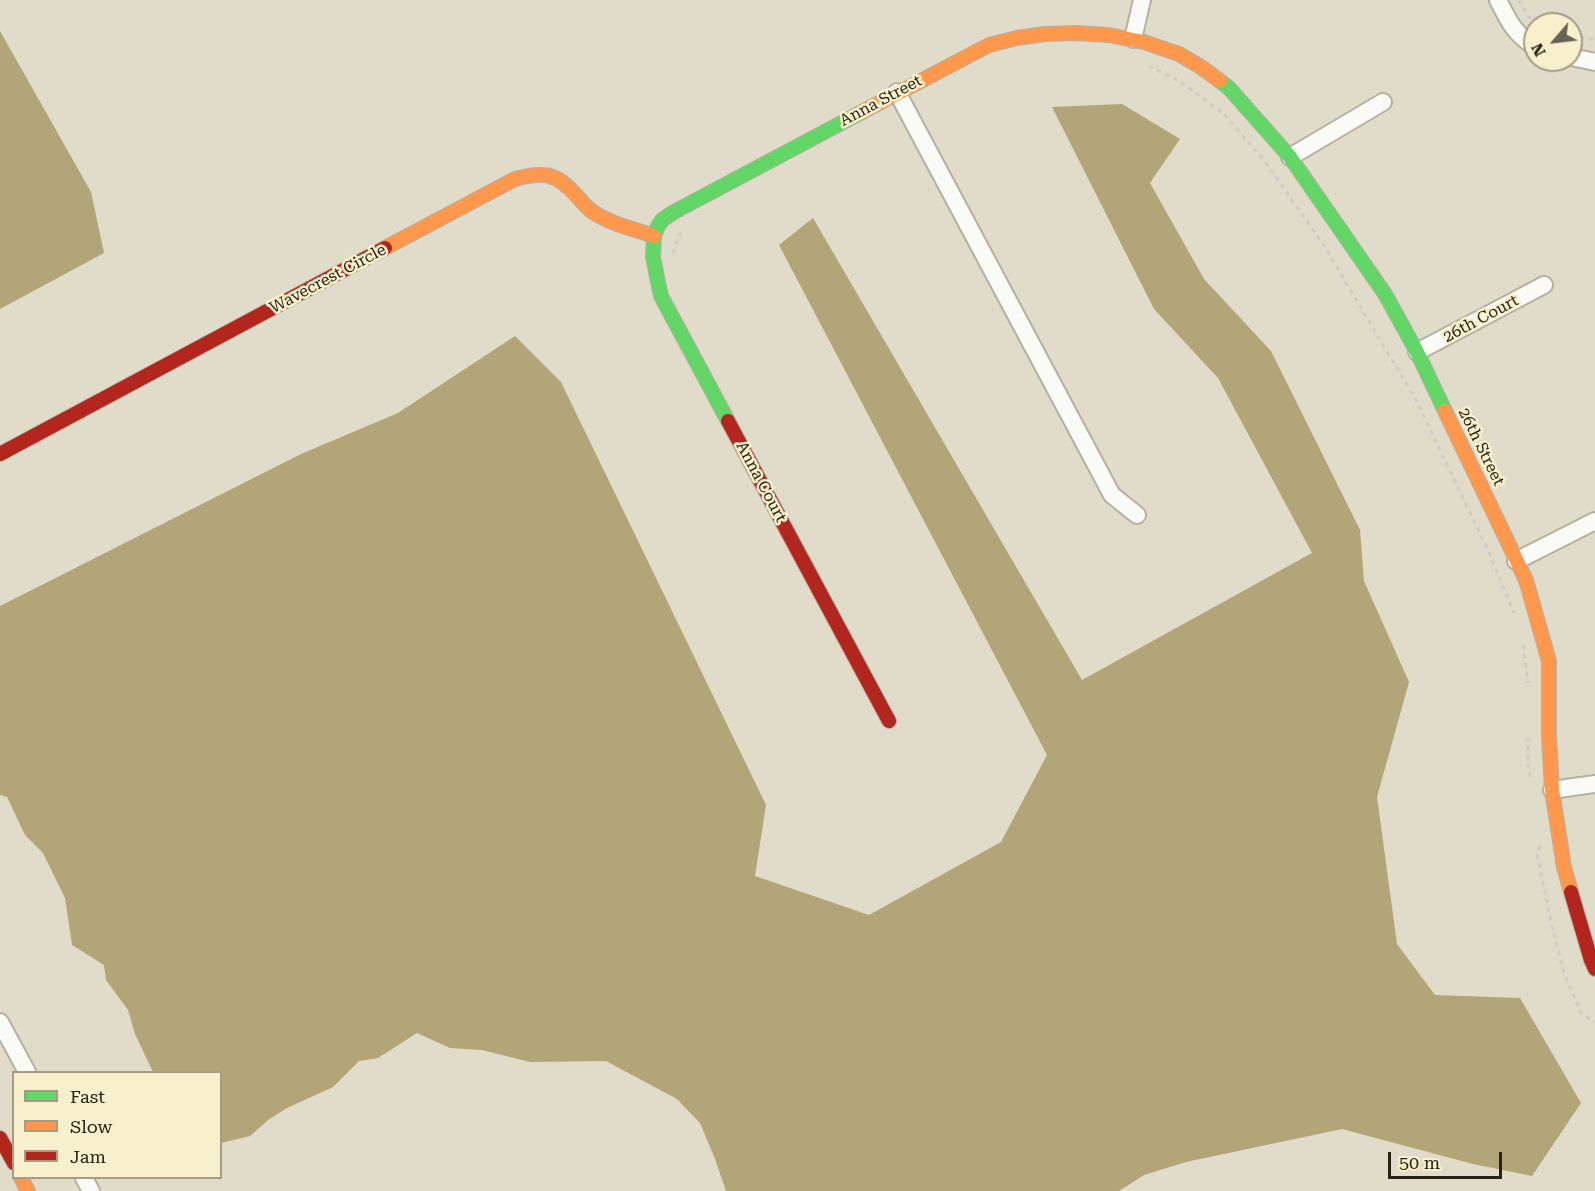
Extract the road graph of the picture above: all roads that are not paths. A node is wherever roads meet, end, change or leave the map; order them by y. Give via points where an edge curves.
1 (1142, 0) edge
2 (1498, 0) edge
3 (1523, 38) edge
4 (1138, 40) junction
5 (897, 93) junction
6 (1383, 102) dead end
7 (1290, 157) junction
8 (654, 236) junction
9 (1544, 285) dead end
10 (1417, 352) junction
11 (0, 454) edge
12 (1137, 515) dead end
13 (1595, 521) edge
14 (1516, 561) junction
15 (889, 721) dead end
16 (1595, 783) edge
17 (1552, 790) junction
18 (1595, 969) edge
19 (0, 1022) edge
20 (26, 1071) edge
21 (0, 1138) edge
22 (12, 1159) edge

1 - 4 street
2 - 3 street via 1509,23
4 - 5 street, Anna Street via 1077,33 1017,38 989,45
4 - 7 street, 26th Street via 1179,54 1229,88
5 - 8 street, Anna Street via 674,212 661,221
5 - 12 street via 1112,495
6 - 7 street
7 - 10 street, 26th Street via 1385,294
8 - 11 street, Wavecrest Circle via 598,215 559,179 545,173 515,179
8 - 15 street, Anna Court via 654,274 661,296
9 - 10 street, 26th Court
10 - 14 street, 26th Street
13 - 14 street
14 - 17 street, 26th Street via 1526,580 1549,661
16 - 17 street
17 - 18 street, 26th Street via 1564,867
19 - 20 street
21 - 22 street

